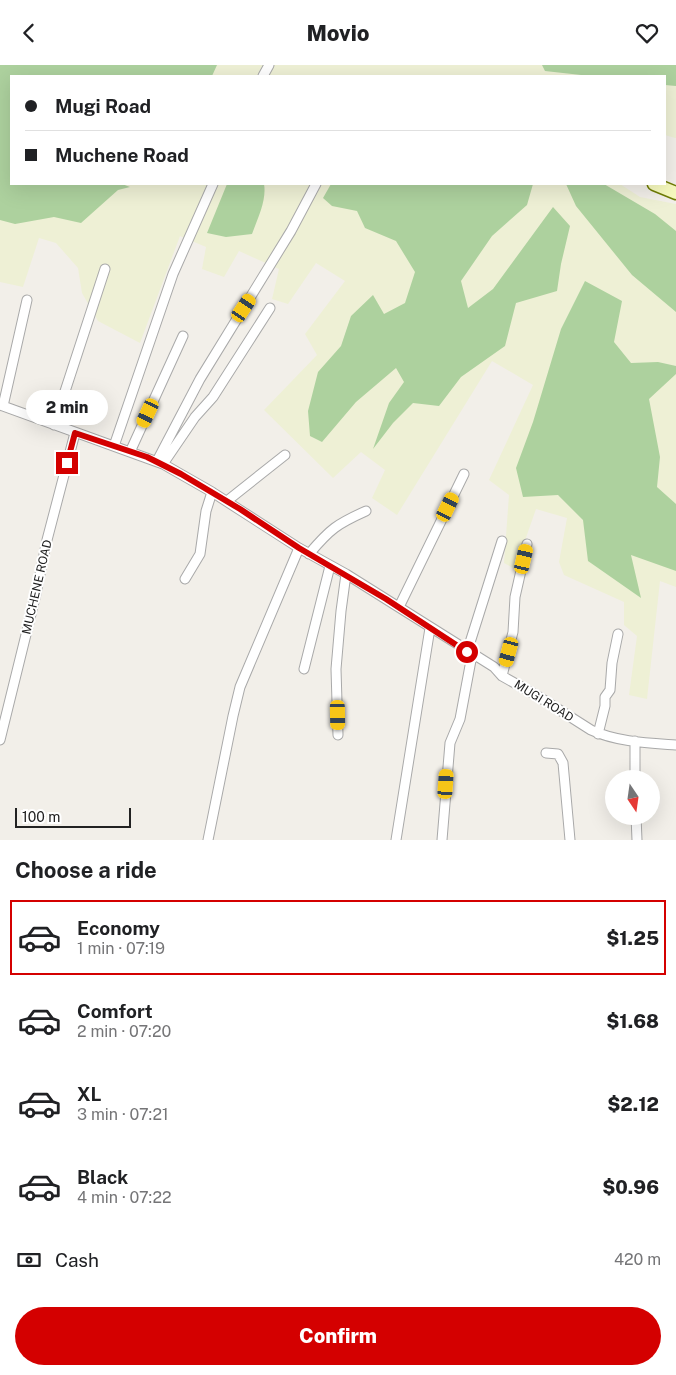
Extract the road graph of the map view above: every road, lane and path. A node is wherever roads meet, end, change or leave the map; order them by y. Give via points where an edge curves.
1 (213, 185) edge
2 (315, 185) edge
3 (656, 185) edge
4 (676, 193) edge
5 (105, 269) dead end
6 (27, 300) dead end
7 (270, 308) dead end
8 (183, 335) dead end
9 (2, 405) edge
10 (54, 425) junction
11 (75, 433) junction
12 (114, 446) junction
13 (130, 452) junction
14 (285, 455) dead end
15 (160, 463) junction
16 (464, 474) dead end
17 (212, 492) junction
18 (227, 501) junction
19 (366, 511) dead end
20 (502, 541) dead end
21 (527, 544) dead end
22 (299, 548) junction
23 (309, 554) junction
24 (330, 565) junction
25 (346, 574) junction
26 (186, 579) dead end
27 (399, 607) junction
28 (430, 628) junction
29 (618, 634) dead end
30 (470, 653) junction
31 (304, 669) dead end
32 (502, 676) junction
33 (598, 733) junction
34 (338, 735) dead end
35 (0, 740) edge
36 (635, 741) junction
37 (676, 745) edge
38 (546, 753) dead end
39 (635, 770) edge
40 (636, 825) edge
41 (208, 840) edge
42 (396, 840) edge
43 (442, 840) edge
44 (570, 840) edge
45 (637, 840) edge

1 - 12 street via 173,274
2 - 15 street via 291,231 200,379
3 - 4 street
5 - 10 street
6 - 9 street
7 - 15 street via 213,397
8 - 13 street
9 - 10 street, MUGI ROAD
10 - 11 street, MUGI ROAD
11 - 12 street, MUGI ROAD
11 - 35 street, MUCHENE ROAD
12 - 13 street, MUGI ROAD
13 - 15 street, MUGI ROAD
14 - 18 street
15 - 17 street, MUGI ROAD
16 - 27 street
17 - 18 street, MUGI ROAD
17 - 26 street via 200,554
18 - 22 street, MUGI ROAD
19 - 23 street via 337,525
20 - 30 street
21 - 32 street via 515,597 513,632
22 - 23 street, MUGI ROAD
22 - 41 street via 240,687
23 - 24 street, MUGI ROAD
24 - 25 street, MUGI ROAD
24 - 31 street
25 - 27 street, MUGI ROAD
25 - 34 street via 336,669
27 - 28 street, MUGI ROAD
28 - 30 street, MUGI ROAD
28 - 42 street
29 - 33 street via 610,690 605,697
30 - 32 street, MUGI ROAD via 494,667
30 - 43 street via 460,719 450,743
32 - 33 street, MUGI ROAD
33 - 36 street, MUGI ROAD
36 - 37 street, MUGI ROAD
36 - 39 street
38 - 44 street via 558,754 563,763
40 - 45 street

